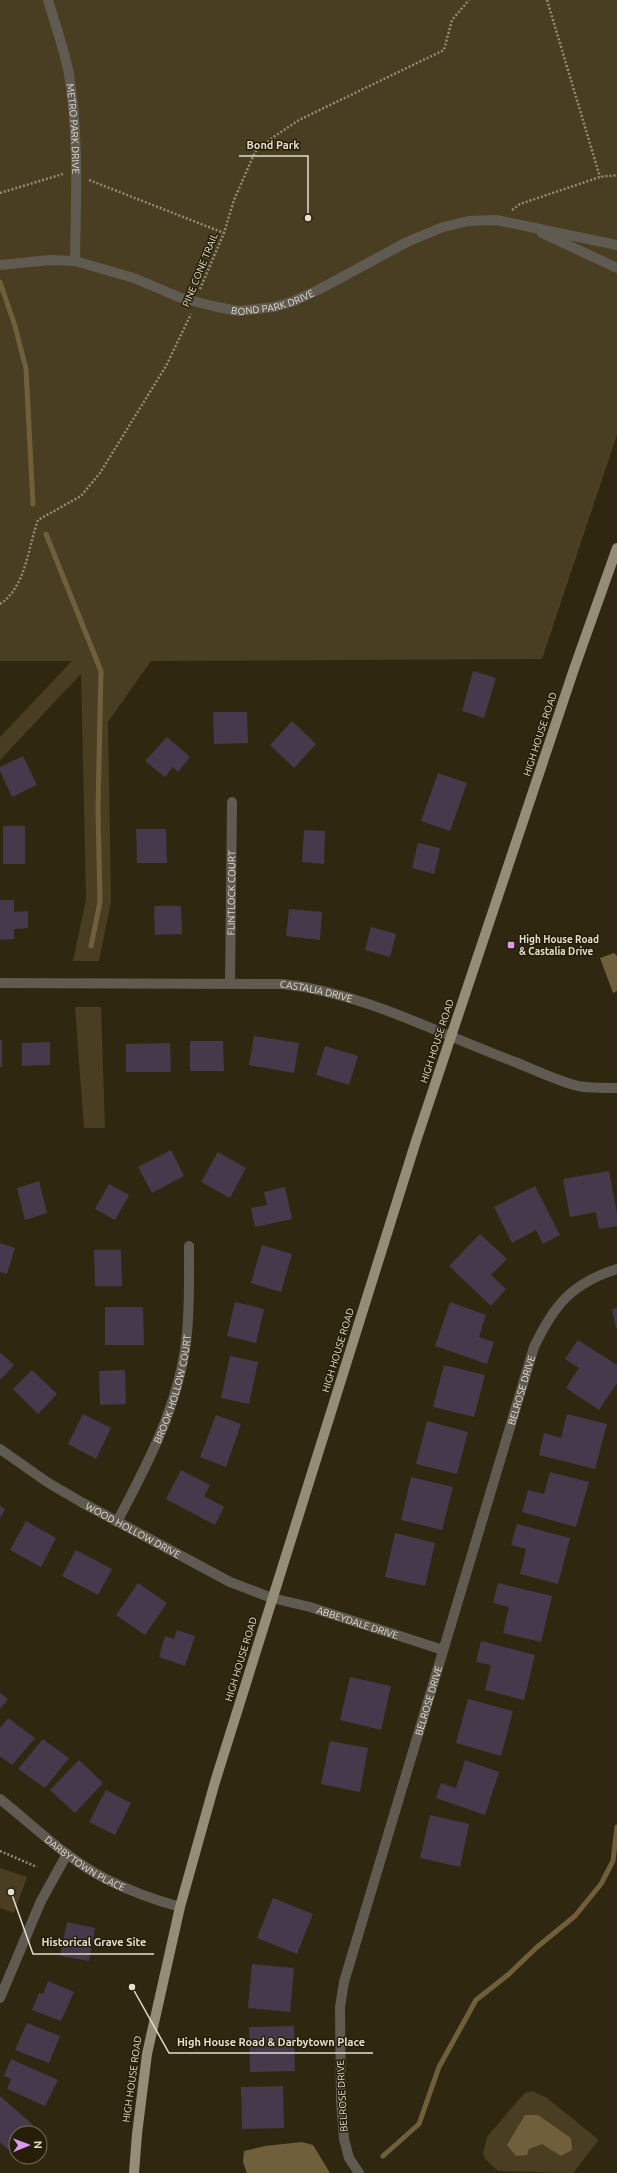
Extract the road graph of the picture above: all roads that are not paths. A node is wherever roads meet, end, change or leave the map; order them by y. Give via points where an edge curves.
1 (48, 0) edge
2 (535, 229) junction
3 (617, 245) edge
4 (75, 260) junction
5 (0, 265) edge
6 (617, 268) edge
7 (617, 548) edge
8 (232, 802) dead end
9 (0, 983) edge
10 (230, 983) junction
11 (451, 1037) junction
12 (617, 1088) edge
13 (189, 1246) dead end
14 (617, 1269) edge
15 (0, 1449) edge
16 (117, 1522) junction
17 (272, 1598) junction
18 (443, 1650) junction
19 (0, 1799) edge
20 (67, 1854) junction
21 (180, 1907) junction
22 (0, 1998) edge
23 (134, 2173) edge
24 (359, 2173) edge

1 - 4 street, METRO PARK DRIVE via 68,72 74,113 77,175
2 - 3 street, BOND PARK DRIVE
2 - 4 street, BOND PARK DRIVE via 496,220 469,221 443,227 407,242 320,289 274,307 239,311 196,302 110,270
2 - 6 street, BOND PARK DRIVE
4 - 5 street, BOND PARK DRIVE
7 - 11 main road, HIGH HOUSE ROAD
8 - 10 street, FLINTLOCK COURT
9 - 10 street, CASTALIA DRIVE
10 - 11 street, CASTALIA DRIVE via 312,987 340,994
11 - 12 street, CASTALIA DRIVE via 578,1086
11 - 17 main road, HIGH HOUSE ROAD
13 - 16 street, BROOK HOLLOW COURT via 186,1344 174,1396 151,1458
14 - 18 street, BELROSE DRIVE via 583,1283 560,1301 546,1320 534,1347
15 - 16 street, WOOD HOLLOW DRIVE via 47,1482
16 - 17 street, WOOD HOLLOW DRIVE via 230,1582
17 - 18 street, ABBEYDALE DRIVE via 310,1607
17 - 21 main road, HIGH HOUSE ROAD via 215,1782
18 - 24 street, BELROSE DRIVE via 344,1982 340,2007 341,2102 344,2139 350,2158
19 - 20 street, DARBYTOWN PLACE
20 - 21 street, DARBYTOWN PLACE via 105,1878 152,1899
20 - 22 street via 41,1901
21 - 23 main road, HIGH HOUSE ROAD via 147,2054

